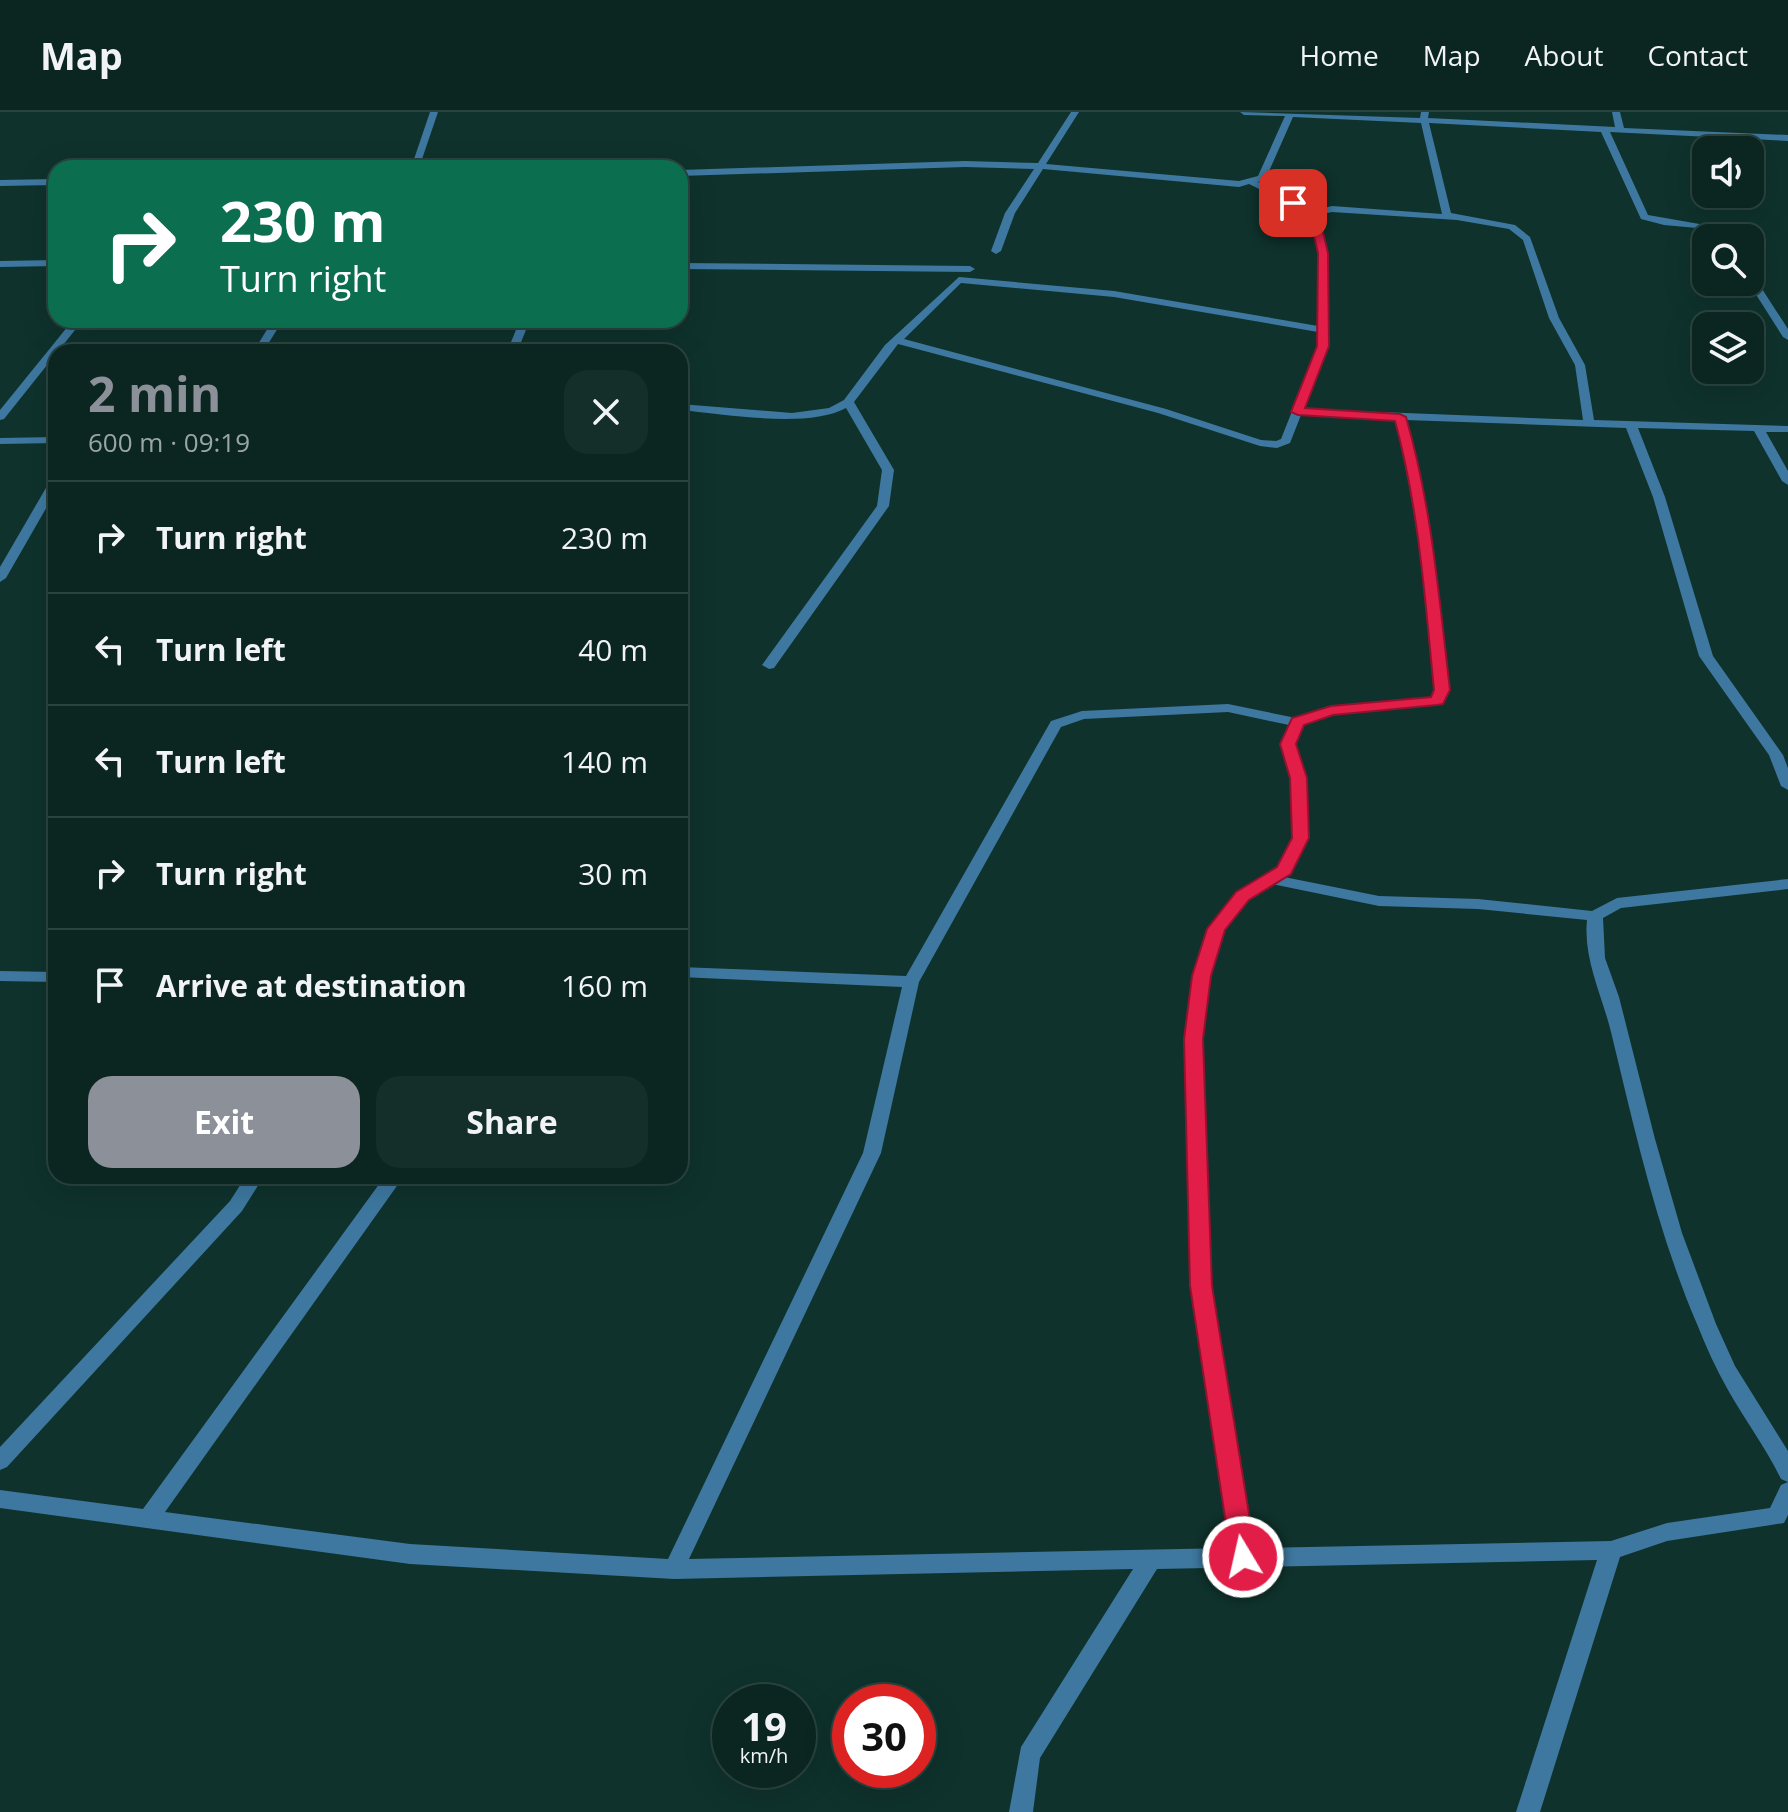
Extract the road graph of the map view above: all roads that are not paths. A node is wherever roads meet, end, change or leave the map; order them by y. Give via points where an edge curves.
1 (434, 112) edge
2 (1075, 112) edge
3 (1244, 112) edge
4 (1616, 112) edge
5 (1289, 113) edge
6 (1425, 116) edge
7 (1604, 129) junction
8 (1620, 130) junction
9 (1788, 138) edge
10 (418, 160) edge
11 (1040, 166) junction
12 (688, 173) edge
13 (48, 182) edge
14 (1251, 182) junction
15 (0, 183) edge
16 (1314, 213) junction
17 (1453, 218) junction
18 (1692, 226) edge
19 (996, 251) dead end
20 (48, 263) edge
21 (0, 264) edge
22 (688, 266) edge
23 (970, 269) dead end
24 (1762, 296) edge
25 (72, 328) edge
26 (1323, 330) junction
27 (1788, 337) edge
28 (896, 340) junction
29 (59, 344) edge
30 (48, 357) edge
31 (848, 402) junction
32 (688, 408) edge
33 (1298, 412) junction
34 (0, 417) edge
35 (1400, 417) junction
36 (1589, 421) junction
37 (1630, 423) junction
38 (1758, 428) junction
39 (1788, 429) edge
40 (48, 440) edge
41 (0, 441) edge
42 (1788, 481) edge
43 (48, 495) edge
44 (0, 578) edge
45 (769, 665) dead end
46 (1297, 722) junction
47 (1788, 786) edge
48 (1269, 879) junction
49 (1788, 884) edge
50 (1595, 916) junction
51 (688, 972) edge
52 (0, 976) edge
53 (48, 977) edge
54 (911, 982) junction
55 (250, 1184) edge
56 (389, 1184) edge
57 (0, 1461) edge
58 (1788, 1473) edge
59 (1788, 1491) edge
60 (4, 1504) edge
61 (1782, 1516) edge
62 (148, 1519) junction
63 (1611, 1550) junction
64 (1243, 1557) junction
65 (1151, 1559) junction
66 (674, 1569) junction
67 (1021, 1812) edge
68 (1528, 1812) edge

1 - 10 street
2 - 11 street
3 - 5 street
4 - 8 street
5 - 6 street
5 - 14 street via 1262,178
6 - 7 street
6 - 17 street via 1445,212
7 - 8 street
7 - 18 street via 1644,217
8 - 9 street
11 - 12 street
11 - 14 street
11 - 19 street via 1010,213
13 - 15 street
14 - 16 street
16 - 17 street via 1332,209
16 - 26 street via 1323,253
17 - 36 street via 1512,227 1527,239 1541,285 1580,365
20 - 21 street
22 - 23 street
24 - 27 street
25 - 29 street
26 - 28 street via 1114,294 959,280
26 - 33 street via 1323,346
28 - 31 street
28 - 33 street via 1268,445 1286,441
30 - 34 street
31 - 32 street via 832,411 792,416
31 - 45 street via 888,470 883,506
33 - 35 street
35 - 36 street
35 - 46 street via 1427,549 1442,690 1437,701 1331,710
36 - 37 street
37 - 38 street
37 - 47 street via 1659,497 1706,656 1776,755
38 - 39 street
38 - 42 street
40 - 41 street
43 - 44 street
46 - 48 street via 1288,744 1298,778 1301,838 1284,870
46 - 54 street via 1228,708 1082,715 1056,724
48 - 50 street via 1379,901
48 - 64 street via 1243,896 1216,929 1202,976 1193,1039 1201,1286
49 - 50 street via 1617,903
50 - 58 street via 1594,958 1611,997 1678,1248 1727,1370 1777,1446
51 - 54 street
52 - 53 street
54 - 66 street via 872,1153
55 - 57 street via 236,1206
56 - 62 street
59 - 61 street
60 - 62 street
61 - 63 street via 1667,1532
62 - 66 street via 410,1554
63 - 64 street
63 - 68 street
64 - 65 street
65 - 66 street
65 - 67 street via 1029,1755

